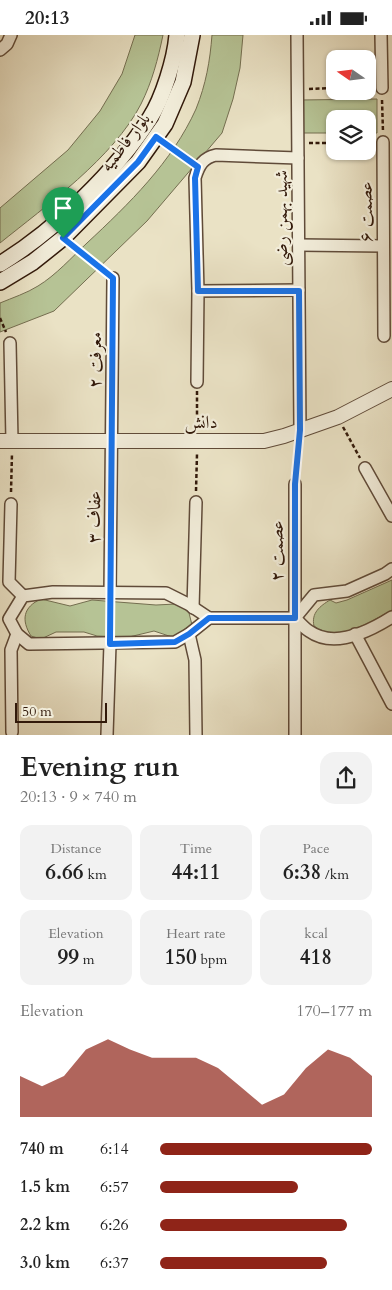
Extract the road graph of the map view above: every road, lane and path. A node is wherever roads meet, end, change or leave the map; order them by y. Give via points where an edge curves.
1 (12, 35) edge
2 (177, 35) edge
3 (192, 35) edge
4 (297, 35) edge
5 (381, 35) edge
6 (0, 49) edge
7 (326, 88) edge
8 (382, 88) joint
9 (297, 89) junction
10 (156, 137) junction
11 (383, 142) joint
12 (298, 143) junction
13 (326, 143) edge
14 (298, 158) junction
15 (198, 167) junction
16 (63, 238) junction
17 (299, 245) junction
18 (383, 246) junction
19 (0, 264) edge
20 (113, 278) joint
21 (0, 282) edge
22 (198, 291) junction
23 (299, 291) junction
24 (0, 318) edge
25 (384, 336) dead end
26 (10, 343) joint
27 (197, 382) joint
28 (392, 389) edge
29 (338, 417) junction
30 (300, 430) junction
31 (6, 441) edge
32 (112, 441) junction
33 (197, 441) junction
34 (365, 468) joint
35 (295, 484) joint
36 (196, 503) joint
37 (11, 504) joint
38 (392, 516) edge
39 (392, 569) edge
40 (110, 593) junction
41 (23, 596) junction
42 (194, 608) junction
43 (392, 617) edge
44 (209, 618) junction
45 (295, 618) junction
46 (5, 619) edge
47 (189, 634) junction
48 (355, 634) junction
49 (17, 635) junction
50 (110, 644) junction
51 (392, 704) edge
52 (12, 732) dead end
53 (107, 735) edge
54 (196, 735) edge
55 (294, 735) edge

1 - 6 street via 7,45
2 - 19 main road, بلوار فاطمیه via 168,77 151,117 126,152 53,227
3 - 10 main road, بلوار فاطمیه via 183,82
4 - 9 street, شهید بهمن رضی
5 - 8 street
7 - 9 path
8 - 11 path
9 - 12 street, شهید بهمن رضی
10 - 15 path
10 - 16 main road, بلوار فاطمیه via 138,162
11 - 18 street, عصمت ۶
12 - 13 path
12 - 14 street, شهید بهمن رضی
14 - 15 street via 216,155 206,158
14 - 17 street, شهید بهمن رضی
15 - 22 street via 195,178
16 - 20 path
16 - 21 main road, بلوار فاطمیه
17 - 18 street
17 - 23 street, شهید بهمن رضی
18 - 25 street, عصمت ۶
20 - 32 street, معرفت ۲
22 - 23 street
22 - 27 street
23 - 30 street, شهید بهمن رضی
24 - 26 path
26 - 31 street
27 - 33 path
28 - 29 street, دانش
29 - 30 street, دانش
29 - 34 path
30 - 33 street, دانش via 264,441
30 - 35 path
31 - 32 street, دانش
31 - 37 path
32 - 33 street, دانش
32 - 40 street, عفاف ۳
33 - 36 path
34 - 38 street
35 - 45 street, عصمت ۲
36 - 42 street
37 - 41 street via 9,582
39 - 45 street via 347,591 314,595
40 - 41 street via 53,592
40 - 42 street via 166,593
40 - 50 path
41 - 46 street
42 - 44 street
43 - 48 street
44 - 45 street
44 - 47 street
45 - 48 street via 310,632 328,639
45 - 55 street, عصمت ۲
46 - 49 street
47 - 50 street via 175,642
47 - 54 street via 195,660
48 - 51 street
49 - 50 street via 29,644
49 - 52 street via 11,650
50 - 53 street

